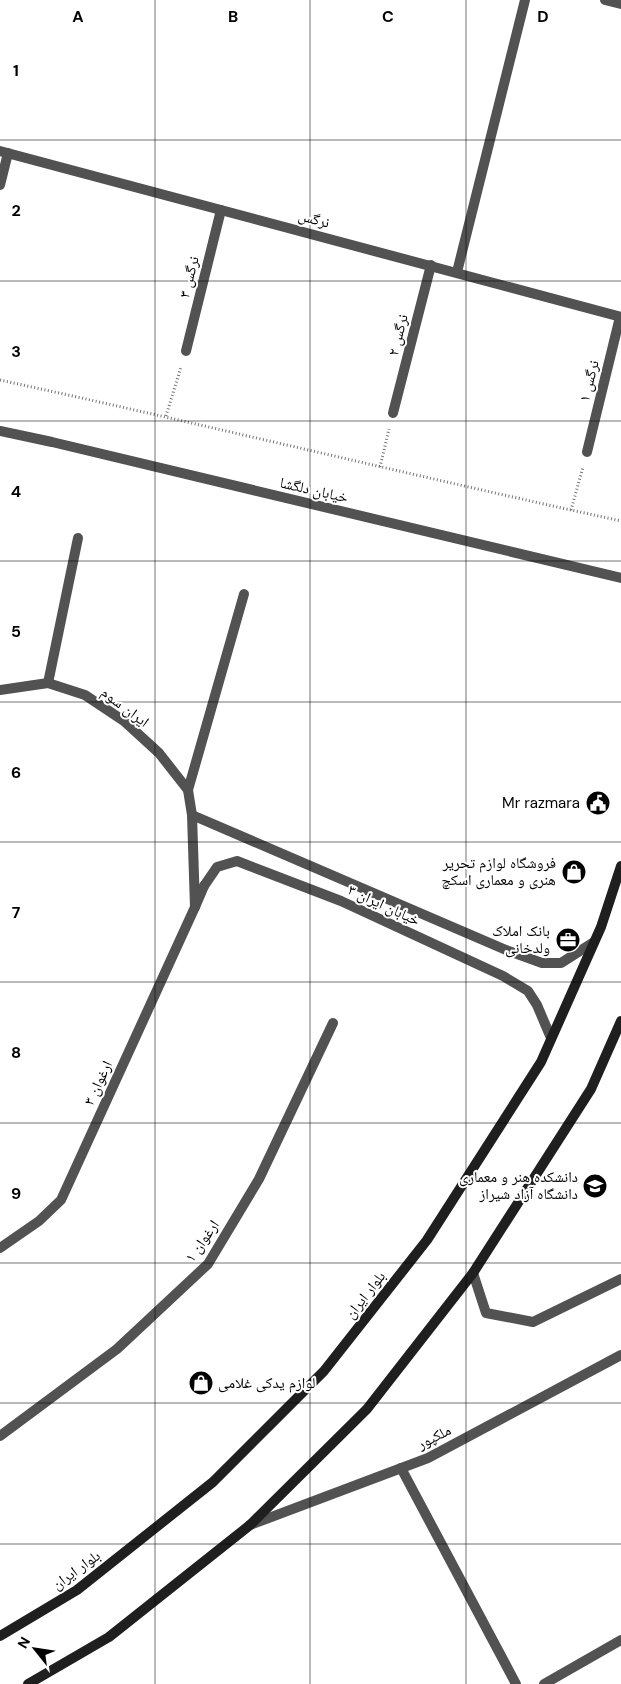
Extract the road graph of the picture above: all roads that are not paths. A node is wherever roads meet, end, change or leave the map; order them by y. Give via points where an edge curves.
1 (525, 0) edge
2 (605, 0) edge
3 (621, 4) edge
4 (4, 152) edge
5 (0, 185) edge
6 (221, 210) junction
7 (431, 265) junction
8 (458, 272) junction
9 (621, 317) edge
10 (186, 351) road end
11 (393, 413) road end
12 (0, 432) edge
13 (587, 452) road end
14 (78, 538) dead end
15 (621, 578) edge
16 (244, 594) dead end
17 (48, 683) junction
18 (0, 690) edge
19 (188, 790) junction
20 (192, 815) junction
21 (621, 866) edge
22 (195, 907) junction
23 (594, 942) junction
24 (621, 1021) edge
25 (333, 1023) dead end
26 (551, 1038) junction
27 (0, 1248) edge
28 (472, 1273) junction
29 (621, 1279) edge
30 (621, 1355) edge
31 (0, 1436) edge
32 (401, 1468) junction
33 (250, 1525) junction
34 (0, 1636) edge
35 (621, 1640) edge
36 (32, 1683) edge
37 (516, 1684) edge
38 (544, 1684) edge

1 - 8 street
2 - 3 street
4 - 5 street
4 - 6 street, نرگس
6 - 7 street, نرگس
6 - 10 street, نرگس ۳
7 - 8 street, نرگس
7 - 11 street, نرگس ۲
8 - 9 street, نرگس
9 - 13 street, نرگس ۱
12 - 15 street, خیابان دلگشا
14 - 17 street
16 - 19 street
17 - 18 street, ایران سوم
17 - 19 street, ایران سوم via 85,696 124,722 159,753
19 - 20 street, ایران سوم
20 - 22 street, ایران سوم
20 - 23 street, خیابان ایران ۳ via 542,964 561,963
21 - 23 main road, بلوار ایران
22 - 26 street, خیابان ایران ۳ via 217,867 237,861 341,901 503,976 528,991
22 - 27 street, ارغوان ۳ via 61,1200
23 - 26 main road, بلوار ایران
24 - 28 main road via 590,1088
25 - 31 street, ارغوان ۱ via 259,1179 208,1264 117,1349
26 - 34 main road, بلوار ایران via 541,1062 427,1240 324,1371 213,1482 77,1590
28 - 29 street via 486,1313 533,1322
28 - 33 main road via 367,1409
30 - 32 street, ملکپور via 428,1458
32 - 33 street, ملکپور
32 - 37 street
33 - 36 main road via 109,1637
35 - 38 street

